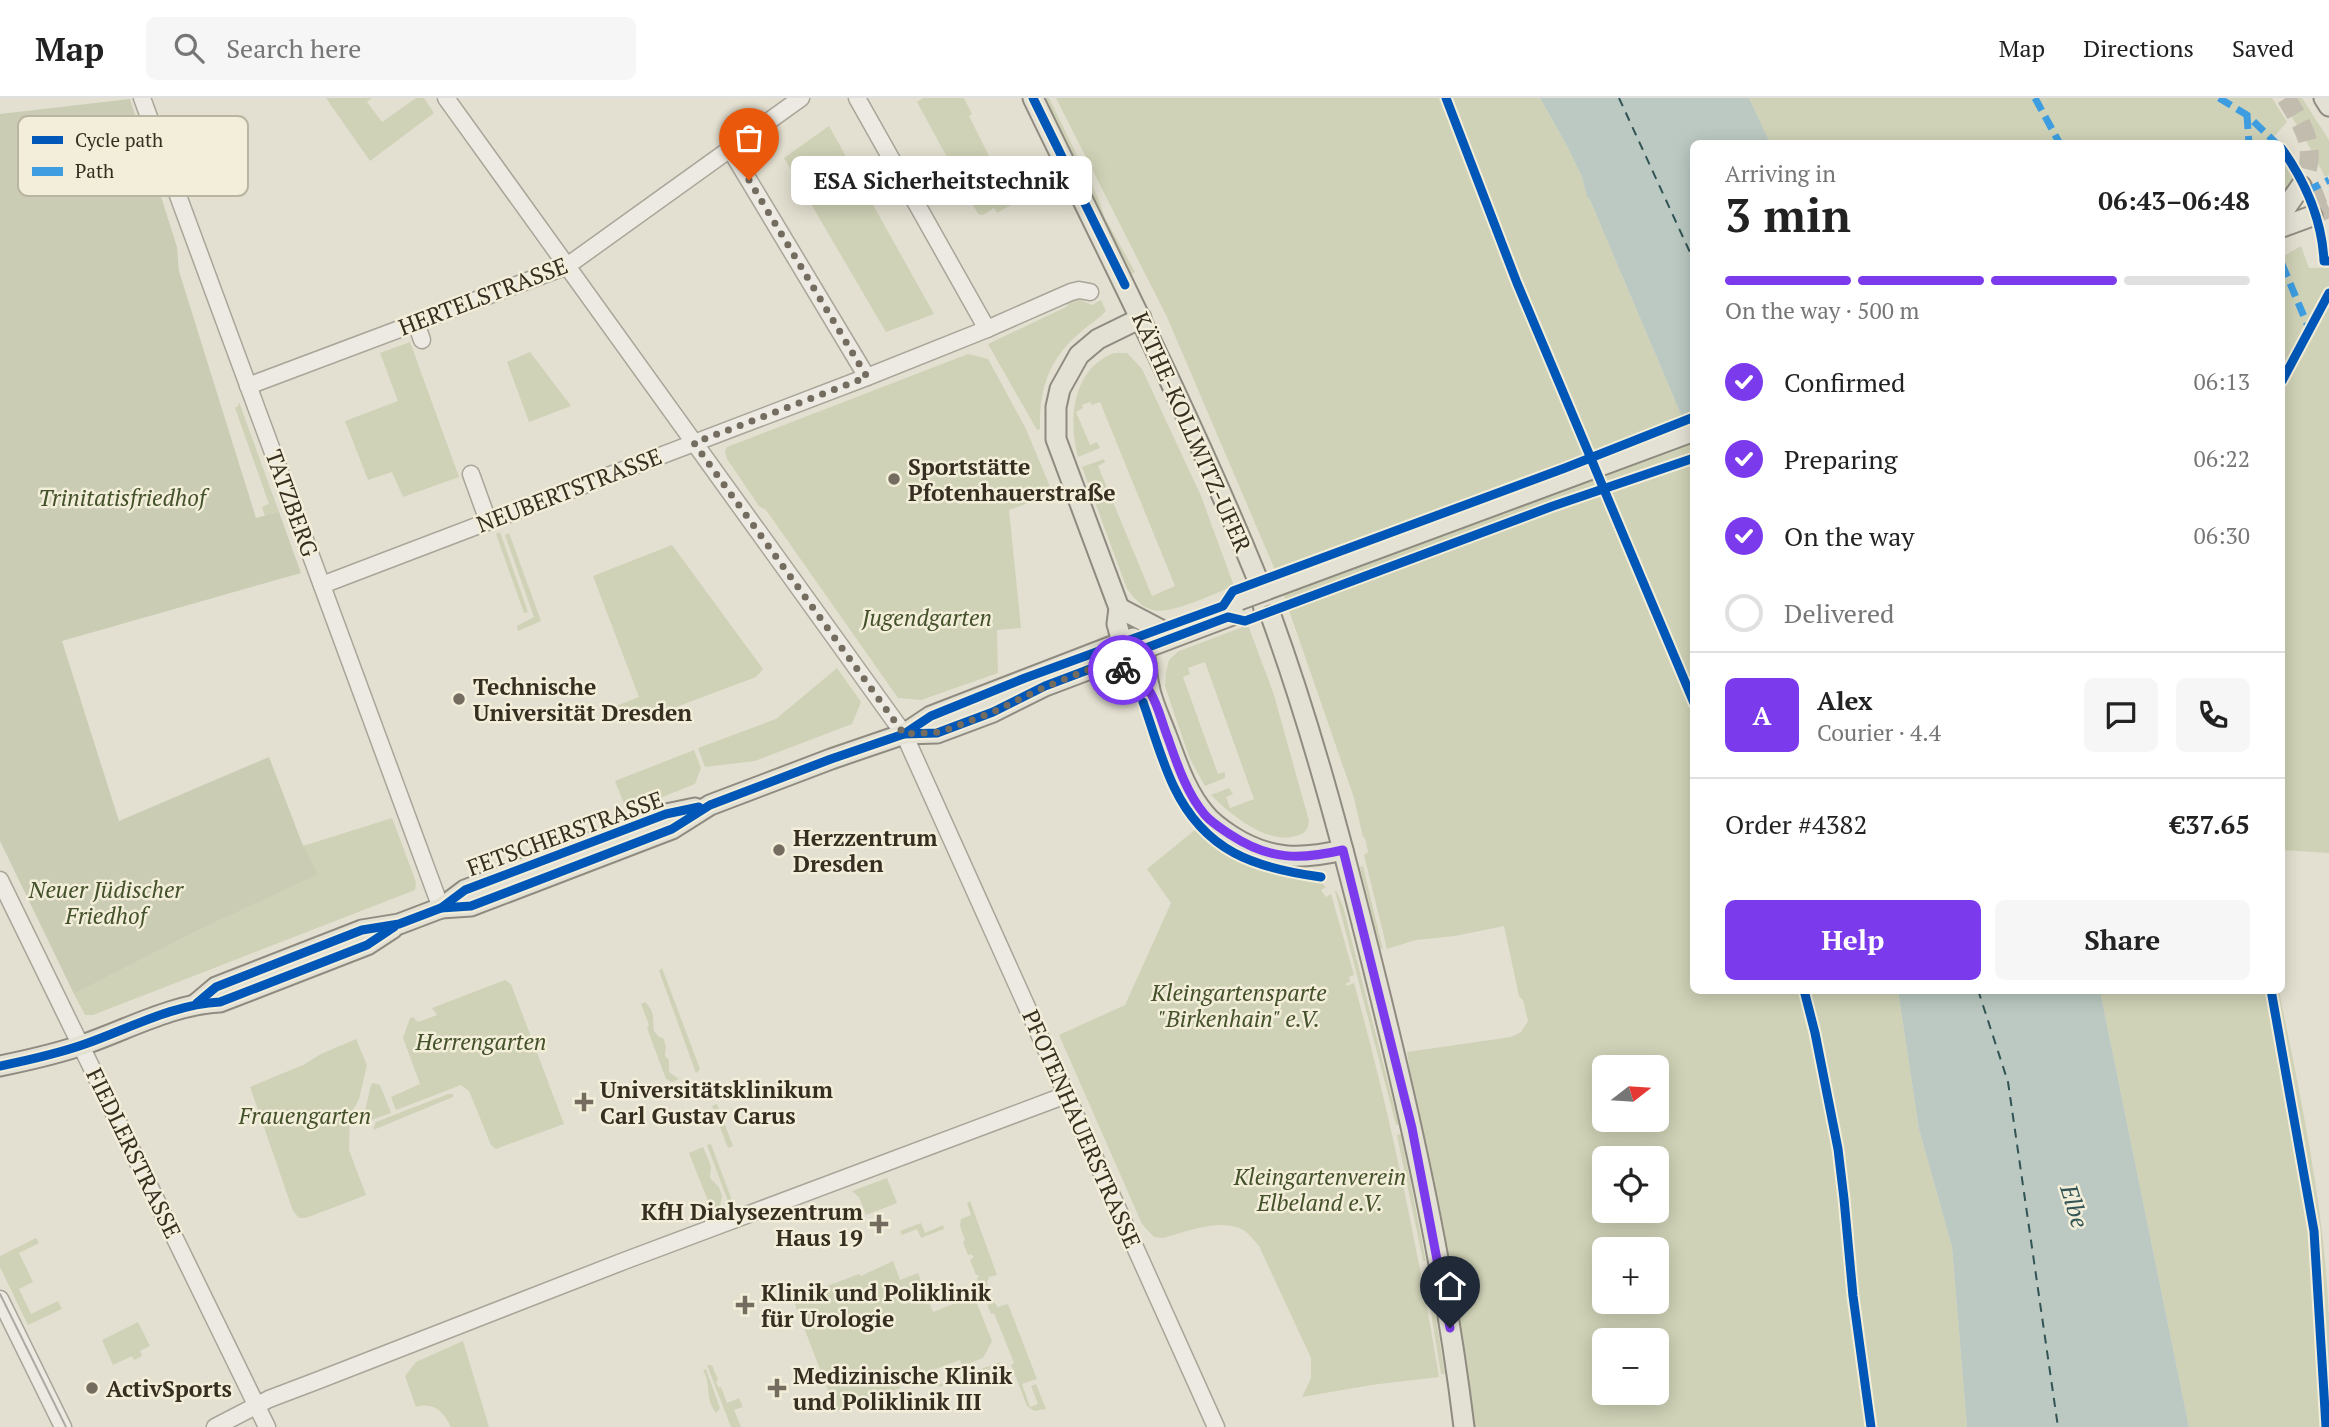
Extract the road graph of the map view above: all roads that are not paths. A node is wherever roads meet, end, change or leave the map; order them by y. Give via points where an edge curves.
1 (142, 98) edge
2 (446, 98) edge
3 (800, 98) edge
4 (857, 98) edge
5 (1033, 98) edge
6 (2324, 98) edge
7 (2329, 106) edge
8 (149, 116) edge
9 (730, 149) junction
10 (178, 196) edge
11 (2309, 206) tunnel mouth
12 (2285, 217) edge
13 (567, 266) junction
14 (1090, 292) dead end
15 (1141, 318) junction
16 (416, 323) junction
17 (987, 329) junction
18 (422, 340) dead end
19 (867, 377) junction
20 (248, 386) junction
21 (1690, 433) edge
22 (694, 443) junction
23 (1690, 445) edge
24 (471, 474) dead end
25 (488, 522) junction
26 (1257, 578) dead end
27 (322, 585) junction
28 (1241, 605) junction
29 (1119, 608) junction
30 (1271, 616) dead end
31 (1159, 629) junction
32 (1122, 642) junction
33 (1143, 649) junction
34 (1105, 663) junction
35 (1149, 686) junction
36 (904, 734) junction
37 (1343, 850) junction
38 (0, 880) edge
39 (441, 908) junction
40 (82, 1045) junction
41 (0, 1066) edge
42 (1066, 1095) junction
43 (0, 1299) edge
44 (257, 1405) junction
45 (1214, 1421) edge
46 (63, 1427) edge
47 (215, 1427) edge
48 (267, 1427) edge
49 (1464, 1427) edge

1 - 8 street, TATZBERG
2 - 13 street, PFOTENHAUERSTRASSE
3 - 9 street, HERTELSTRASSE
4 - 17 street
5 - 15 main road, KÄTHE-KOLLWITZ-UFER
6 - 7 main road
9 - 13 street, HERTELSTRASSE
9 - 19 street
10 - 20 street, TATZBERG
11 - 12 main road
13 - 16 street, HERTELSTRASSE
13 - 22 street, PFOTENHAUERSTRASSE
14 - 17 street, NEUBERTSTRASSE via 1070,292
15 - 26 main road, KÄTHE-KOLLWITZ-UFER
15 - 29 main road via 1098,339 1079,355 1060,389 1056,407 1056,439
16 - 18 street
16 - 20 street, HERTELSTRASSE
17 - 19 street, NEUBERTSTRASSE
19 - 22 street, NEUBERTSTRASSE
20 - 27 street, TATZBERG
21 - 28 main road, bridge
22 - 25 street, NEUBERTSTRASSE
22 - 36 street, PFOTENHAUERSTRASSE
23 - 28 main road
24 - 25 street
25 - 27 street, NEUBERTSTRASSE
27 - 39 street, TATZBERG
28 - 31 main road
28 - 33 main road
29 - 31 main road
29 - 32 main road
30 - 37 main road
31 - 32 main road
32 - 36 main road via 931,716
33 - 34 main road
33 - 35 main road
34 - 35 main road
34 - 36 main road via 941,732
35 - 37 main road via 1180,771 1206,816 1250,847 1278,856 1310,857
36 - 39 main road, FETSCHERSTRASSE via 710,805 666,814 465,890
36 - 42 street, PFOTENHAUERSTRASSE
37 - 49 main road via 1412,1128 1441,1273
38 - 40 street, FIEDLERSTRASSE
39 - 40 main road, FETSCHERSTRASSE via 399,924 362,930 216,987 197,1003
40 - 41 main road
40 - 44 street, FIEDLERSTRASSE
42 - 44 street
42 - 45 street, PFOTENHAUERSTRASSE
43 - 46 street
44 - 47 street
44 - 48 street, FIEDLERSTRASSE

